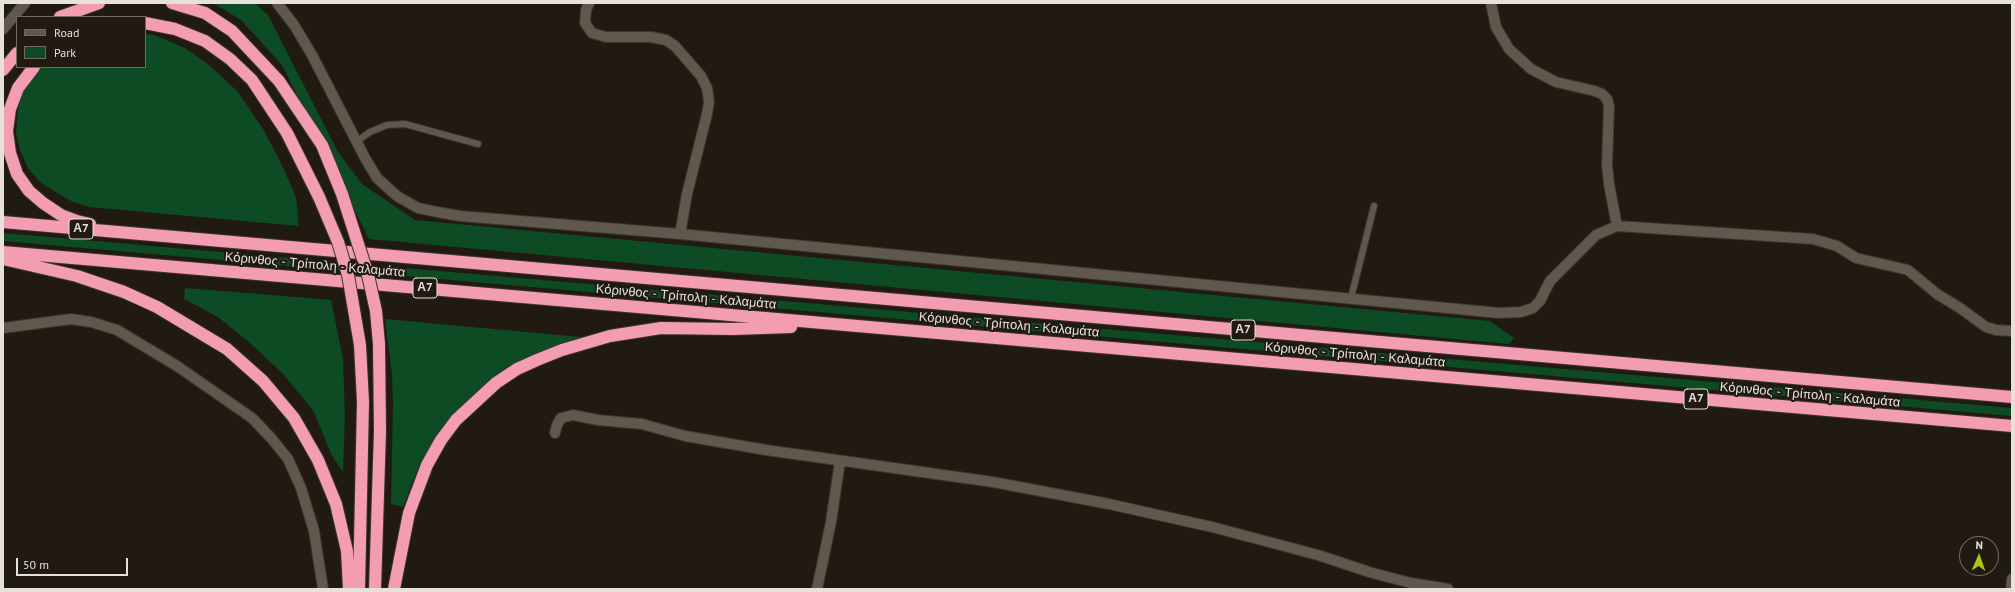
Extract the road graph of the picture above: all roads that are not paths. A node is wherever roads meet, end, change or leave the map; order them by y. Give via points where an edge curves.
1 (25, 3) edge
2 (99, 3) edge
3 (172, 3) edge
4 (277, 3) edge
5 (589, 3) edge
6 (1491, 3) edge
7 (63, 16) edge
8 (146, 23) edge
9 (3, 29) edge
10 (16, 54) edge
11 (33, 68) edge
12 (3, 70) edge
13 (356, 142) junction
14 (478, 144) dead end
15 (1374, 206) dead end
16 (3, 222) edge
17 (1617, 226) junction
18 (680, 234) junction
19 (159, 236) junction
20 (3, 252) edge
21 (3, 259) edge
22 (1350, 298) junction
23 (847, 325) junction
24 (3, 328) edge
25 (2012, 331) edge
26 (2012, 397) edge
27 (2012, 426) edge
28 (555, 433) dead end
29 (840, 461) junction
30 (2012, 579) edge
31 (323, 589) edge
32 (349, 589) edge
33 (359, 589) edge
34 (375, 589) edge
35 (394, 589) edge
36 (817, 589) edge
37 (1448, 589) edge
38 (2011, 589) edge

1 - 9 street
2 - 7 highway
3 - 34 highway, bridge via 205,13 232,31 279,81 322,145 342,194 368,275 376,311 379,344 380,431
4 - 13 street via 312,54
5 - 18 street via 585,23 592,33 606,37 666,40 675,46 701,76 707,88 707,114
6 - 17 street via 1496,27 1509,49 1531,69 1556,82 1596,91 1607,99 1608,178
8 - 33 highway, bridge via 175,29 205,41 230,59 252,80 287,133 338,242 348,275 360,345 363,402
10 - 12 highway
11 - 19 highway via 18,88 10,109 7,131 10,153 17,174 29,191 61,215 77,221
13 - 14 lane via 370,132 387,125 405,124
13 - 18 street via 377,178 397,196 418,208 460,216
15 - 22 lane
16 - 19 highway, Κόρινθος - Τρίπολη - Καλαμάτα / Α7
17 - 22 street via 1596,235 1550,281 1540,301 1533,308 1521,312 1499,313
17 - 25 street via 1827,242 1856,258 1908,270 1937,294 1986,327
18 - 22 street
19 - 26 highway, Κόρινθος - Τρίπολη - Καλαμάτα / Α7
20 - 23 highway, Κόρινθος - Τρίπολη - Καλαμάτα / Α7
21 - 32 highway via 77,276 124,292 157,307 227,349 263,381 294,418 318,460 336,504 347,551
23 - 27 highway, Κόρινθος - Τρίπολη - Καλαμάτα / Α7
23 - 35 highway via 733,329 661,328 584,343 517,369 496,383 456,420 427,465 409,513
24 - 31 street via 71,318 117,330 177,366 252,418 288,459 301,488 314,531
28 - 29 street via 561,418 574,415 642,424 685,436
29 - 36 street
29 - 37 street via 993,482 1109,504 1212,527 1404,581
30 - 38 street

